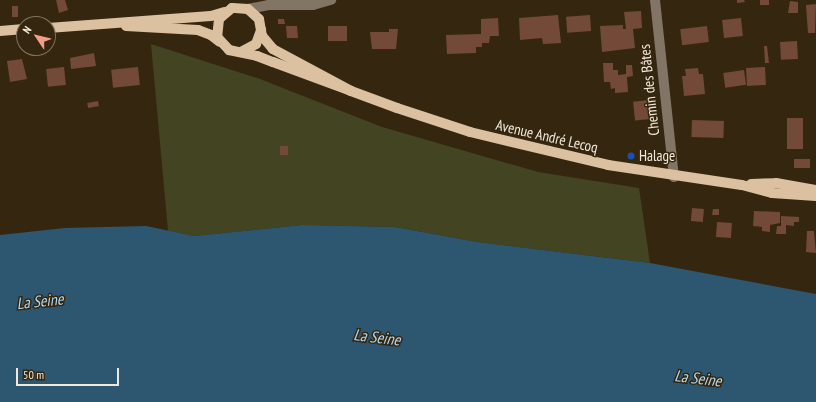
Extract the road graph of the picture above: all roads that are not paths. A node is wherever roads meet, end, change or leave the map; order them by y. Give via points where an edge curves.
1 (331, 0) edge
2 (655, 0) edge
3 (282, 4) junction
4 (248, 9) junction
5 (228, 10) junction
6 (98, 25) junction
7 (261, 27) junction
8 (56, 28) edge
9 (16, 30) edge
10 (0, 31) edge
11 (220, 42) junction
12 (241, 52) junction
13 (351, 91) junction
14 (674, 176) junction
15 (742, 185) junction
16 (816, 190) edge
17 (816, 196) edge

1 - 3 street via 313,5
2 - 14 street, Chemin des Bâtes
3 - 4 street
3 - 7 street via 264,15
4 - 5 main road via 237,7
4 - 7 main road via 256,15
5 - 6 main road via 211,16 145,19
5 - 11 main road via 216,24
6 - 8 main road
6 - 11 main road via 190,29 211,35
7 - 12 main road via 256,44
7 - 13 main road via 265,40 273,49
9 - 10 main road
11 - 12 main road via 229,50
12 - 13 main road
13 - 14 main road, Avenue André Lecoq via 436,122 504,142 571,158
14 - 15 main road, Avenue André Lecoq
15 - 16 main road, Avenue André Lecoq via 776,183
15 - 17 main road, Avenue André Lecoq via 772,193

